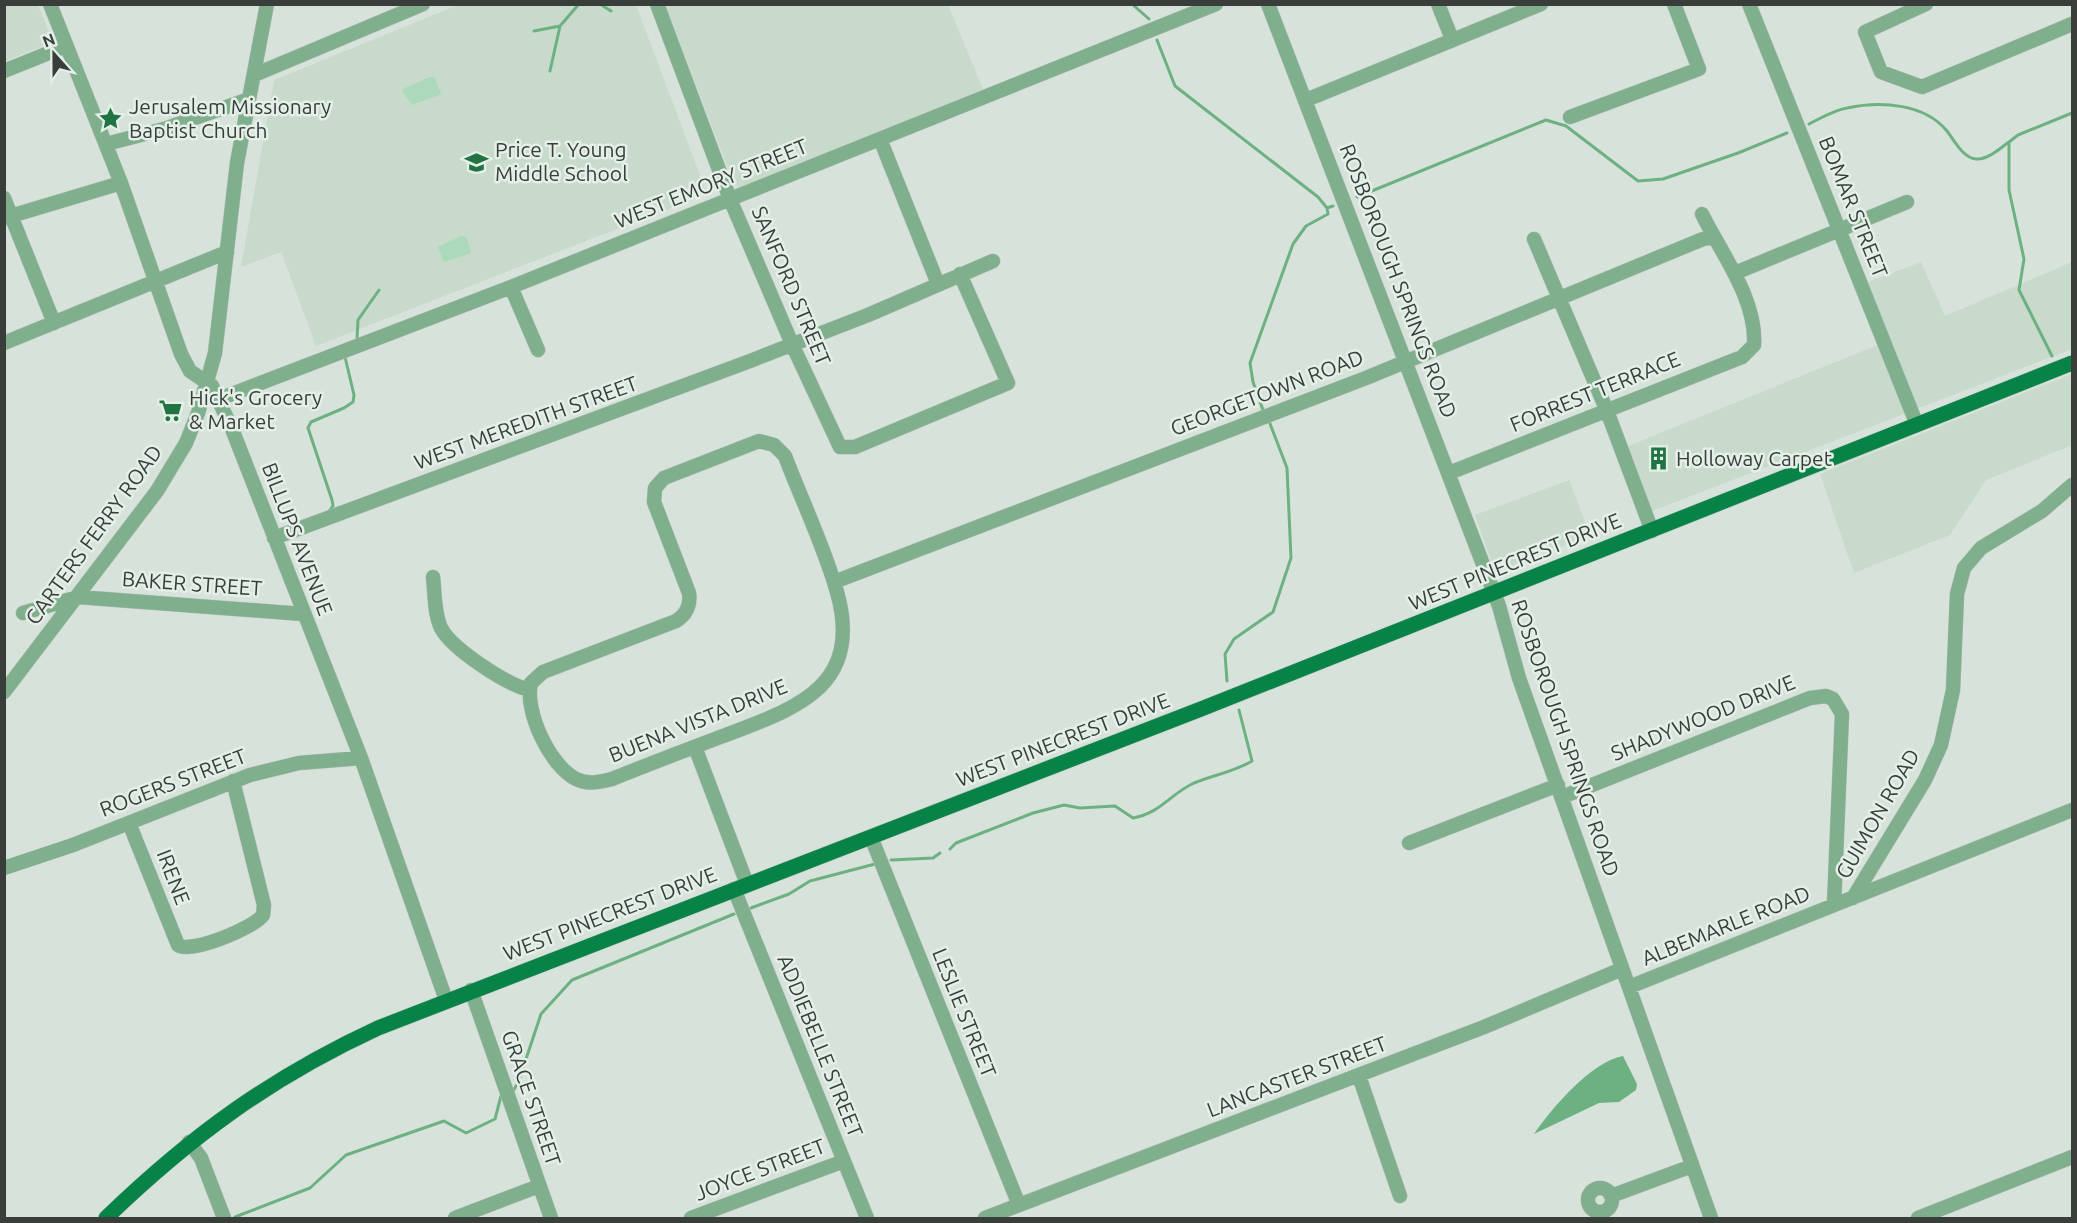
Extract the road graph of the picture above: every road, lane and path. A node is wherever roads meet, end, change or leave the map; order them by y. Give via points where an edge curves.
1 (50, 4) edge
2 (267, 4) edge
3 (423, 4) edge
4 (657, 4) edge
5 (1216, 4) edge
6 (1268, 4) edge
7 (1437, 4) edge
8 (1541, 4) edge
9 (1674, 4) edge
10 (1749, 4) edge
11 (1926, 4) edge
12 (2073, 24) edge
13 (1452, 39) junction
14 (66, 46) junction
15 (4, 71) edge
16 (254, 75) junction
17 (249, 99) junction
18 (1306, 100) junction
19 (1570, 117) dead end
20 (880, 140) junction
21 (106, 144) junction
22 (121, 183) junction
23 (4, 198) edge
24 (730, 199) junction
25 (1906, 202) dead end
26 (1702, 214) dead end
27 (8, 217) edge
28 (1839, 230) junction
29 (1713, 237) junction
30 (1534, 239) dead end
31 (227, 252) junction
32 (993, 261) dead end
33 (1735, 273) junction
34 (960, 274) junction
35 (155, 282) junction
36 (938, 284) junction
37 (511, 287) junction
38 (1559, 300) junction
39 (54, 322) junction
40 (4, 343) edge
41 (792, 344) junction
42 (538, 350) dead end
43 (1407, 361) junction
44 (2073, 363) edge
45 (208, 382) junction
46 (219, 399) junction
47 (1607, 411) junction
48 (1917, 425) junction
49 (1449, 473) junction
50 (2073, 486) edge
51 (1652, 531) junction
52 (274, 538) junction
53 (434, 577) dead end
54 (834, 582) junction
55 (1494, 593) junction
56 (78, 597) junction
57 (22, 613) dead end
58 (303, 614) junction
59 (530, 690) junction
60 (4, 692) edge
61 (695, 747) junction
62 (361, 758) junction
63 (232, 781) junction
64 (1560, 791) junction
65 (2073, 810) edge
66 (129, 823) junction
67 (871, 837) junction
68 (1409, 843) dead end
69 (4, 868) edge
70 (741, 886) junction
71 (1853, 897) junction
72 (1833, 905) junction
73 (1622, 969) junction
74 (1629, 987) junction
75 (471, 990) junction
76 (446, 1000) junction
77 (1359, 1076) junction
78 (189, 1142) junction
79 (2073, 1157) edge
80 (844, 1161) junction
81 (1692, 1166) junction
82 (539, 1186) junction
83 (1400, 1196) dead end
84 (1611, 1196) dead end
85 (1018, 1205) junction
86 (106, 1218) edge
87 (224, 1218) edge
88 (455, 1218) edge
89 (551, 1218) edge
90 (692, 1218) edge
91 (867, 1218) edge
92 (985, 1218) edge
93 (1711, 1218) edge
94 (1918, 1218) edge

1 - 14 street, BILLUPS AVENUE
2 - 16 street, CARTERS FERRY ROAD
3 - 16 street
4 - 24 street, SANFORD STREET
5 - 20 street, WEST EMORY STREET
6 - 18 street, ROSBOROUGH SPRINGS ROAD
7 - 13 street
8 - 13 street
9 - 19 street via 1699,69
10 - 28 street, BOMAR STREET
11 - 12 street via 1865,32 1881,72 1922,87
13 - 18 street
14 - 15 street
14 - 21 street, BILLUPS AVENUE
16 - 17 street, CARTERS FERRY ROAD
17 - 21 street via 164,129
17 - 31 street, CARTERS FERRY ROAD
18 - 43 street, ROSBOROUGH SPRINGS ROAD
20 - 24 street, WEST EMORY STREET
20 - 36 street
21 - 22 street, BILLUPS AVENUE
22 - 27 street
22 - 35 street, BILLUPS AVENUE
23 - 27 street
24 - 37 street, WEST EMORY STREET
24 - 41 street, SANFORD STREET
25 - 28 street
26 - 29 street
27 - 39 street
28 - 33 street
28 - 48 street, BOMAR STREET
29 - 33 street
29 - 38 street, GEORGETOWN ROAD
30 - 38 street
31 - 35 street
31 - 45 street, CARTERS FERRY ROAD
32 - 34 street, WEST MEREDITH STREET
33 - 47 street, FORREST TERRACE via 1755,331 1754,345 1742,357
34 - 36 street, WEST MEREDITH STREET
34 - 41 street, SANFORD STREET via 1008,383 855,447 840,447
35 - 39 street
35 - 45 street, BILLUPS AVENUE via 184,362
36 - 41 street, WEST MEREDITH STREET
37 - 42 street
37 - 46 street, WEST EMORY STREET
38 - 43 street, GEORGETOWN ROAD
38 - 47 street
39 - 40 street
41 - 52 street, WEST MEREDITH STREET
43 - 49 street, ROSBOROUGH SPRINGS ROAD
43 - 54 street, GEORGETOWN ROAD
44 - 48 main road, WEST PINECREST DRIVE
45 - 46 street, BILLUPS AVENUE
45 - 56 street, CARTERS FERRY ROAD via 172,467
46 - 52 street, BILLUPS AVENUE
47 - 49 street, FORREST TERRACE
47 - 51 street
48 - 51 main road, WEST PINECREST DRIVE
49 - 55 street, ROSBOROUGH SPRINGS ROAD
50 - 71 street, GUIMON ROAD via 2042,512 1981,548 1964,568 1957,594 1953,690 1941,745 1925,780
51 - 55 main road, WEST PINECREST DRIVE
52 - 58 street, BILLUPS AVENUE
53 - 59 street via 439,622 448,638 508,682
54 - 59 street, BUENA VISTA DRIVE via 785,456 770,443 752,443 664,478 655,488 654,502 689,593 684,615 543,672 534,678
54 - 61 street, BUENA VISTA DRIVE via 841,611 841,644 825,681 791,710
55 - 64 street, ROSBOROUGH SPRINGS ROAD via 1515,667
55 - 67 main road, WEST PINECREST DRIVE
56 - 57 street
56 - 58 street, BAKER STREET
56 - 60 street, CARTERS FERRY ROAD
58 - 62 street, BILLUPS AVENUE
59 - 61 street, BUENA VISTA DRIVE via 536,724 557,763 577,780 606,781
61 - 70 street, ADDIEBELLE STREET
62 - 63 street, ROGERS STREET via 299,763
62 - 76 street, BILLUPS AVENUE
63 - 66 street, ROGERS STREET
63 - 66 street, IRENE via 264,905 263,915 250,926 193,948 178,945
64 - 68 street, SHADYWOOD DRIVE
64 - 72 street, SHADYWOOD DRIVE via 1810,698 1826,696 1833,699 1842,714
64 - 73 street, ROSBOROUGH SPRINGS ROAD
65 - 71 street, ALBEMARLE ROAD
66 - 69 street, ROGERS STREET
67 - 70 main road, WEST PINECREST DRIVE
67 - 85 street, LESLIE STREET
70 - 75 main road, WEST PINECREST DRIVE
70 - 80 street, ADDIEBELLE STREET
71 - 72 street, ALBEMARLE ROAD
72 - 74 street, ALBEMARLE ROAD
73 - 74 street, ROSBOROUGH SPRINGS ROAD
73 - 77 street, LANCASTER STREET
74 - 81 street, ROSBOROUGH SPRINGS ROAD
75 - 76 main road, WEST PINECREST DRIVE
75 - 82 street, GRACE STREET
76 - 78 main road, WEST PINECREST DRIVE via 316,1058 236,1107
77 - 83 street
77 - 85 street, LANCASTER STREET
78 - 86 main road, WEST PINECREST DRIVE
78 - 87 street via 201,1158
79 - 94 street
80 - 90 street, JOYCE STREET
80 - 91 street, ADDIEBELLE STREET
81 - 84 street
81 - 93 street, ROSBOROUGH SPRINGS ROAD
82 - 88 street
82 - 89 street, GRACE STREET
85 - 92 street, LANCASTER STREET

